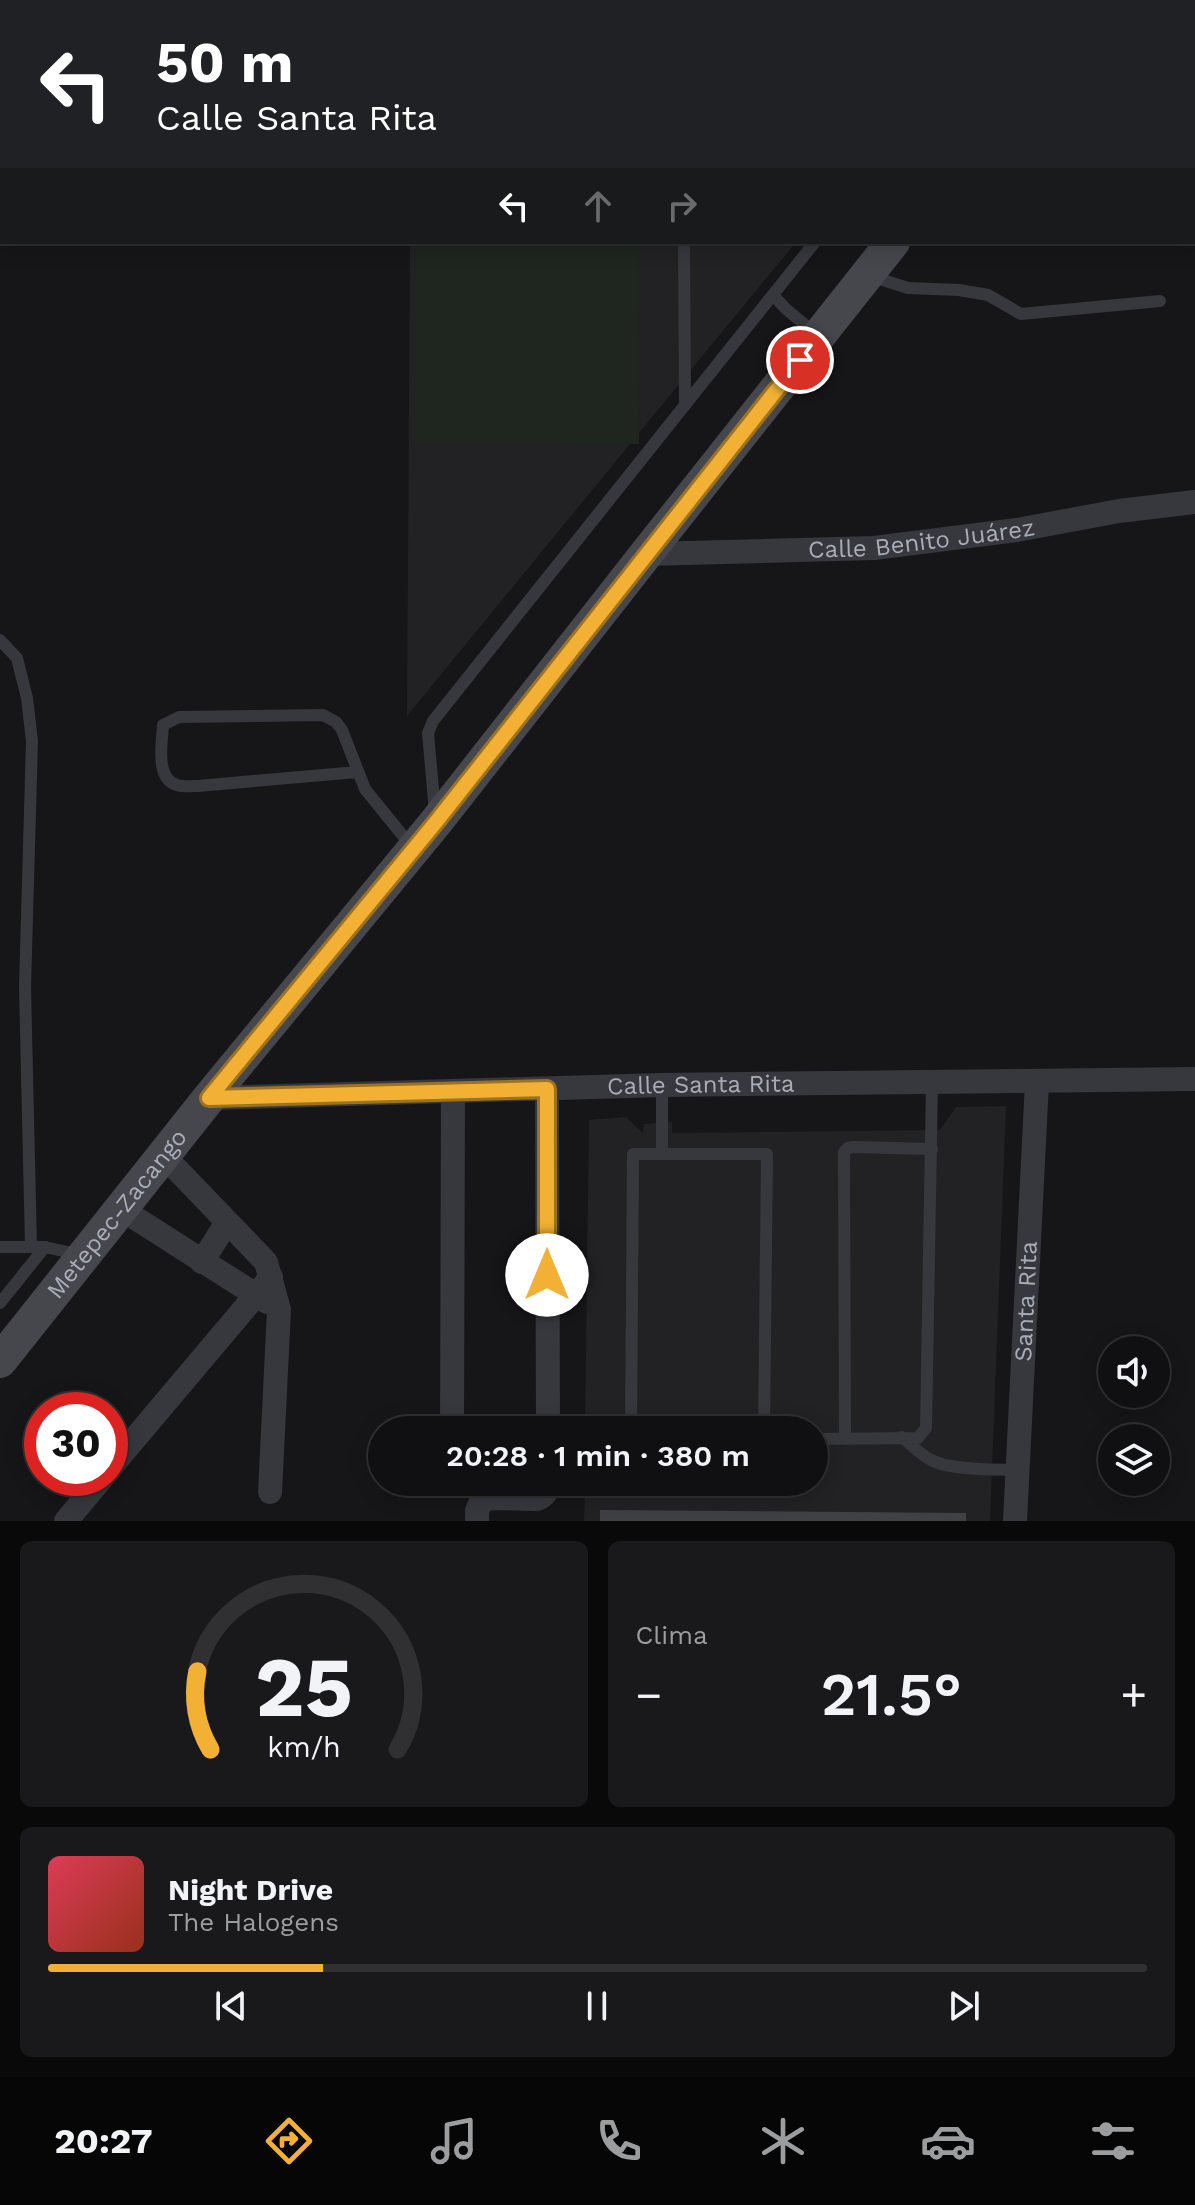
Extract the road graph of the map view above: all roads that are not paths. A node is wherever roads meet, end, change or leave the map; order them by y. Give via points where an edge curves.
1 (684, 244) edge
2 (813, 244) edge
3 (891, 244) edge
4 (867, 275) junction
5 (773, 295) junction
6 (1160, 301) dead end
7 (819, 336) junction
8 (685, 405) junction
9 (1195, 502) edge
10 (646, 554) junction
11 (0, 640) edge
12 (357, 772) junction
13 (436, 822) junction
14 (414, 849) junction
15 (1195, 1079) edge
16 (1037, 1082) junction
17 (932, 1083) junction
18 (662, 1085) junction
19 (547, 1089) junction
20 (453, 1091) junction
21 (209, 1098) junction
22 (932, 1149) junction
23 (662, 1154) junction
24 (163, 1155) junction
25 (121, 1209) junction
26 (227, 1222) junction
27 (31, 1246) junction
28 (0, 1247) edge
29 (45, 1247) junction
30 (84, 1256) junction
31 (202, 1262) junction
32 (263, 1286) junction
33 (0, 1303) edge
34 (0, 1361) edge
35 (452, 1416) edge
36 (548, 1416) edge
37 (631, 1416) edge
38 (764, 1416) edge
39 (902, 1437) junction
40 (845, 1438) junction
41 (828, 1439) edge
42 (128, 1447) edge
43 (1018, 1470) junction
44 (270, 1492) dead end
45 (87, 1496) edge
46 (541, 1496) edge
47 (66, 1521) edge
48 (477, 1521) edge
49 (1015, 1521) edge

1 - 8 lane
2 - 5 lane
3 - 4 main road, Metepec-Zacango
4 - 6 lane via 908,288 988,295 1021,314
4 - 7 main road, Metepec-Zacango
5 - 7 lane
5 - 8 lane
7 - 10 main road, Metepec-Zacango
8 - 13 lane via 433,721 428,733
9 - 10 street, Calle Benito Juárez via 874,548
10 - 13 main road, Metepec-Zacango
11 - 27 lane via 17,658 32,741 25,987
12 - 12 lane via 177,785 162,772 163,725 179,717 323,715 342,730
12 - 14 lane
13 - 14 main road, Metepec-Zacango
14 - 21 main road, Metepec-Zacango
15 - 16 street, Calle Santa Rita
16 - 17 street, Calle Santa Rita
16 - 43 street, Santa Rita
17 - 18 street, Calle Santa Rita
17 - 22 lane
18 - 19 street, Calle Santa Rita
18 - 23 lane
19 - 20 street, Calle Santa Rita
19 - 36 street
20 - 21 street, Calle Santa Rita
20 - 35 street
21 - 24 main road, Metepec-Zacango
22 - 39 lane via 926,1428 918,1438
22 - 40 lane via 853,1147 844,1152
23 - 37 lane via 633,1154
23 - 38 lane via 767,1154
24 - 25 main road, Metepec-Zacango
24 - 26 street
25 - 30 main road, Metepec-Zacango
25 - 31 street
26 - 31 street
26 - 32 street via 266,1262
27 - 28 lane
27 - 29 lane
29 - 30 lane
29 - 33 lane
30 - 34 main road, Metepec-Zacango
31 - 32 street
32 - 42 street
32 - 44 street via 279,1310
39 - 40 lane
39 - 43 lane via 943,1464
40 - 41 lane
43 - 49 street, Santa Rita
45 - 47 street
46 - 48 street via 481,1501

